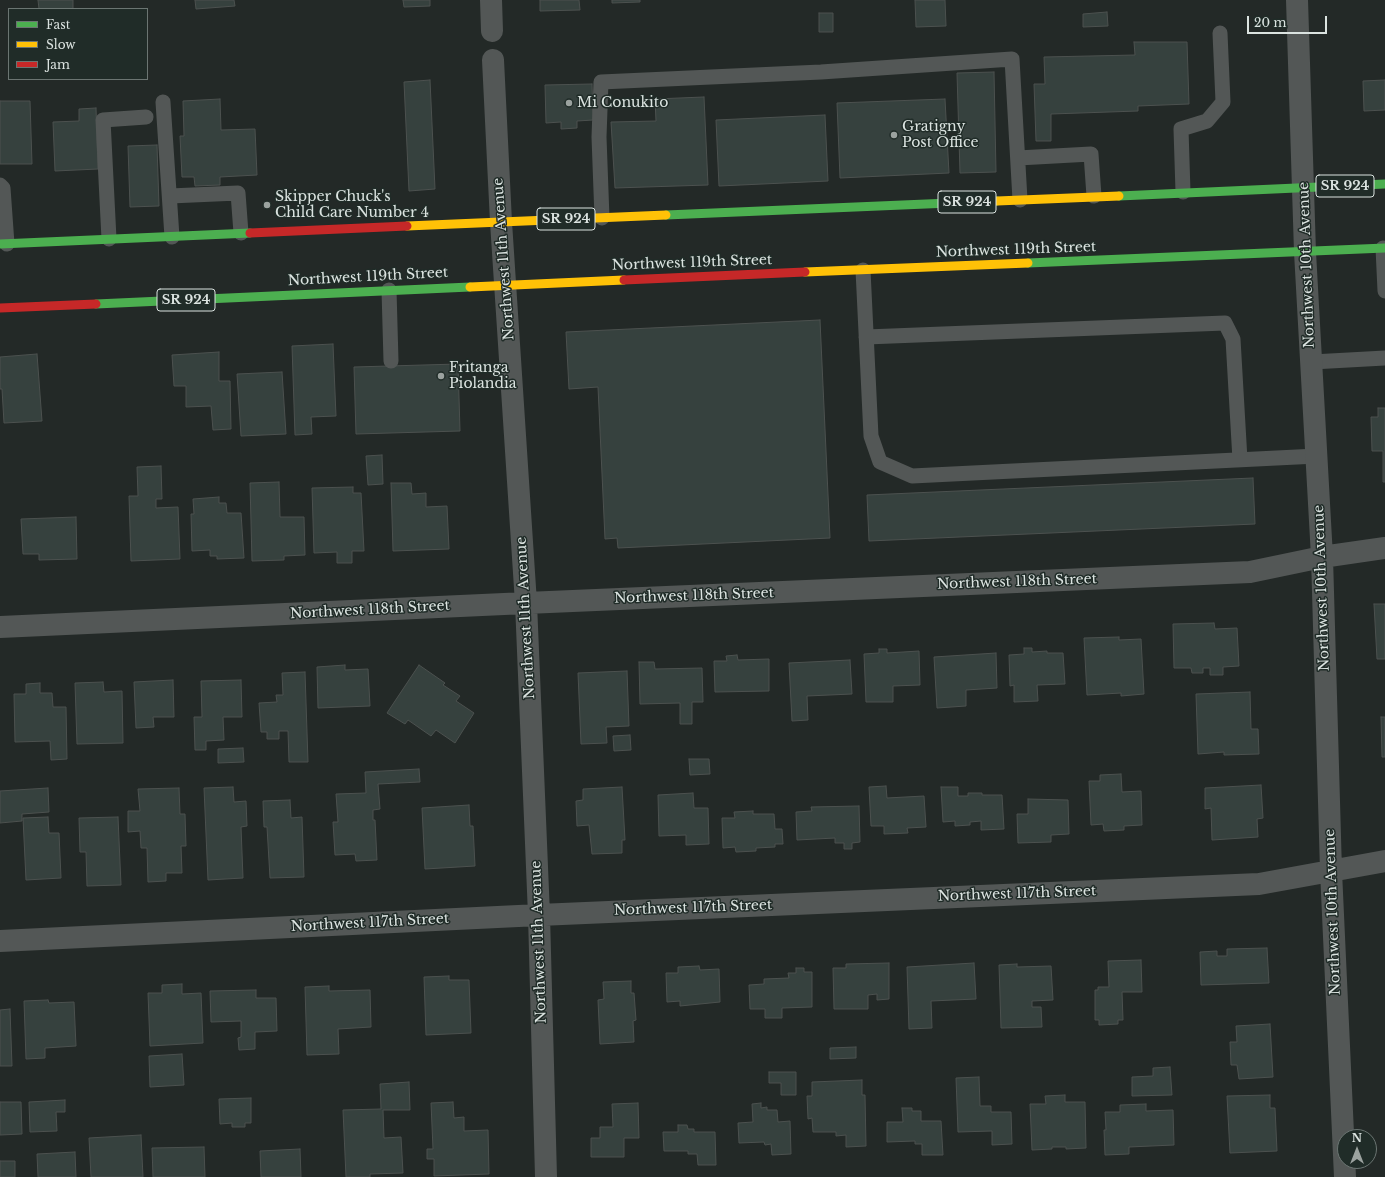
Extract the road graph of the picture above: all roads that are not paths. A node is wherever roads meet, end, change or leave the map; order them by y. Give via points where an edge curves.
1 (491, 0) edge
2 (1297, 0) edge
3 (492, 32) dead end
4 (1220, 33) dead end
5 (493, 60) dead end
6 (163, 102) dead end
7 (146, 118) dead end
8 (1018, 158) junction
9 (1385, 184) edge
10 (0, 185) edge
11 (1304, 188) junction
12 (1183, 192) junction
13 (170, 196) junction
14 (1094, 196) junction
15 (1020, 200) junction
16 (602, 218) junction
17 (501, 222) junction
18 (241, 234) junction
19 (172, 237) junction
20 (109, 239) junction
21 (4, 244) edge
22 (1384, 248) edge
23 (1305, 252) junction
24 (863, 270) junction
25 (506, 285) junction
26 (389, 290) junction
27 (1385, 291) edge
28 (0, 308) edge
29 (866, 337) junction
30 (1385, 358) edge
31 (392, 360) dead end
32 (1312, 362) junction
33 (1317, 456) junction
34 (1240, 460) junction
35 (1385, 548) edge
36 (1322, 557) junction
37 (526, 603) junction
38 (0, 627) edge
39 (1385, 861) edge
40 (1331, 871) junction
41 (539, 915) junction
42 (0, 941) edge
43 (546, 1177) edge
44 (1345, 1177) edge

1 - 3 street
2 - 11 street, Northwest 10th Avenue
4 - 12 lane via 1223,102 1207,121 1181,129
5 - 17 street, Northwest 11th Avenue
6 - 13 lane
7 - 20 lane via 103,120
8 - 14 lane via 1091,154
8 - 15 lane
8 - 16 lane via 1012,59 821,72 601,82 599,137
9 - 11 highway, SR 924
10 - 21 lane via 3,188
11 - 12 highway, SR 924
11 - 23 street, Northwest 10th Avenue
12 - 14 highway, SR 924
13 - 18 lane via 238,193
13 - 19 lane
14 - 15 highway, SR 924
15 - 16 highway, SR 924
16 - 17 highway, SR 924
17 - 18 highway, SR 924
17 - 25 street, Northwest 11th Avenue
18 - 19 highway, SR 924
19 - 20 highway, SR 924
20 - 21 highway, SR 924
22 - 23 highway, Northwest 119th Street / SR 924
22 - 27 lane
23 - 24 highway, Northwest 119th Street / SR 924
23 - 32 street, Northwest 10th Avenue
24 - 25 highway, Northwest 119th Street / SR 924
24 - 29 lane
25 - 26 highway, Northwest 119th Street / SR 924
25 - 37 street, Northwest 11th Avenue
26 - 28 highway, Northwest 119th Street / SR 924
26 - 31 lane
29 - 34 lane via 871,436 880,462 912,476
29 - 34 lane via 1225,323 1233,339
30 - 32 lane
32 - 33 street, Northwest 10th Avenue
33 - 34 lane
33 - 36 street, Northwest 10th Avenue
35 - 36 street, Northwest 118th Street
36 - 37 street, Northwest 118th Street via 1250,572
36 - 40 street, Northwest 10th Avenue
37 - 38 street, Northwest 118th Street
37 - 41 street, Northwest 11th Avenue
39 - 40 street, Northwest 117th Street
40 - 41 street, Northwest 117th Street via 1259,884
40 - 44 street, Northwest 10th Avenue
41 - 42 street, Northwest 117th Street
41 - 43 street, Northwest 11th Avenue

